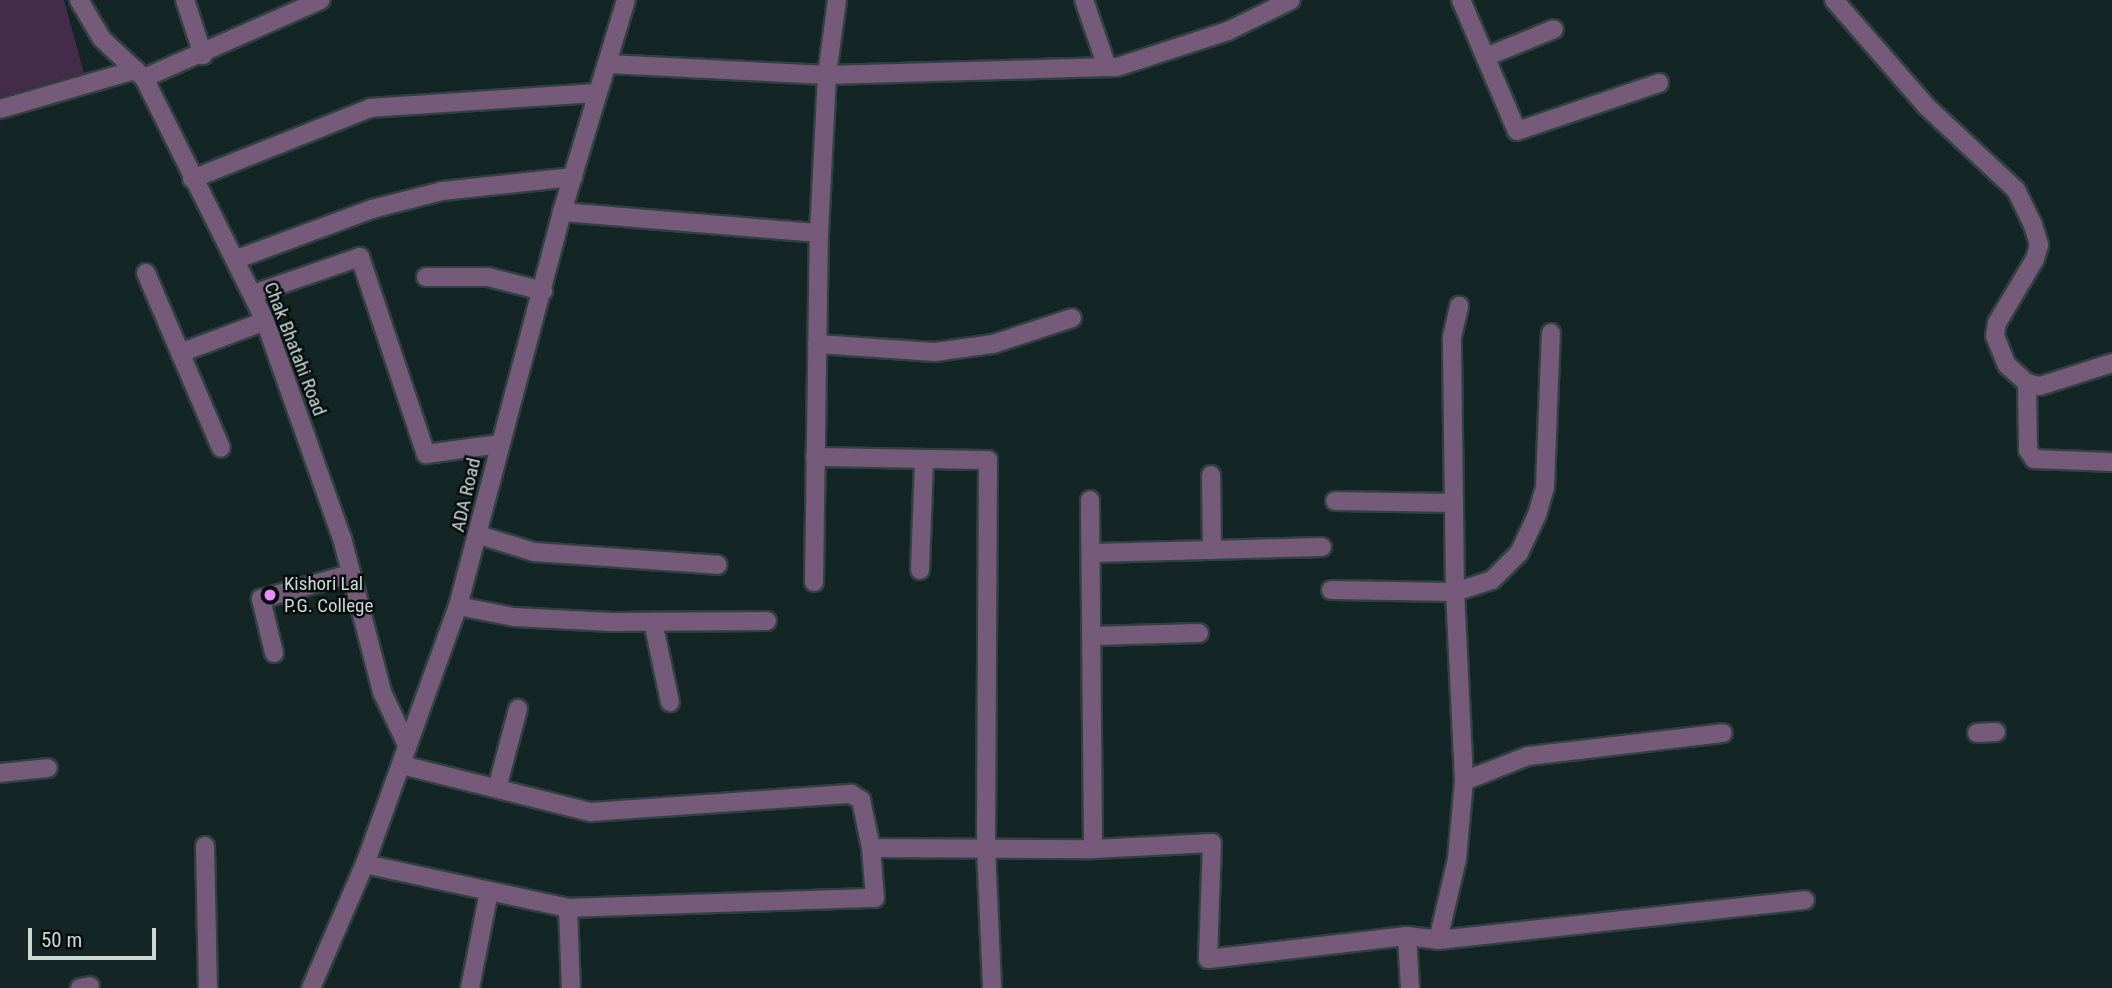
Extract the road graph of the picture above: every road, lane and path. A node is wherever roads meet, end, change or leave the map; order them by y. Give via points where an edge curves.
1 (79, 0) edge
2 (185, 0) edge
3 (321, 0) edge
4 (626, 0) edge
5 (837, 0) edge
6 (1084, 0) edge
7 (1291, 0) edge
8 (1461, 0) edge
9 (1834, 0) edge
10 (290, 5) edge
11 (1554, 29) dead end
12 (203, 55) junction
13 (1488, 56) junction
14 (608, 64) junction
15 (1107, 67) junction
16 (139, 74) junction
17 (827, 75) junction
18 (1659, 83) dead end
19 (598, 93) junction
20 (0, 109) edge
21 (573, 177) junction
22 (192, 179) junction
23 (562, 212) junction
24 (819, 233) junction
25 (237, 260) junction
26 (146, 273) dead end
27 (426, 278) dead end
28 (542, 291) junction
29 (253, 294) junction
30 (1459, 306) dead end
31 (1072, 318) dead end
32 (265, 321) junction
33 (1550, 333) dead end
34 (817, 344) junction
35 (180, 353) junction
36 (2112, 363) edge
37 (2027, 383) junction
38 (499, 444) junction
39 (221, 448) dead end
40 (815, 457) junction
41 (924, 458) junction
42 (2112, 462) edge
43 (1211, 475) dead end
44 (1090, 500) dead end
45 (1335, 501) dead end
46 (1454, 503) junction
47 (479, 535) junction
48 (1322, 547) dead end
49 (1212, 550) junction
50 (1093, 553) junction
51 (718, 565) dead end
52 (920, 570) dead end
53 (350, 574) junction
54 (814, 582) dead end
55 (1331, 590) dead end
56 (1455, 592) junction
57 (458, 606) junction
58 (767, 621) dead end
59 (653, 622) junction
60 (1199, 633) dead end
61 (1094, 635) junction
62 (274, 653) dead end
63 (670, 702) dead end
64 (518, 709) dead end
65 (1996, 732) dead end
66 (1723, 733) dead end
67 (1977, 733) dead end
68 (407, 745) junction
69 (402, 765) junction
70 (48, 768) dead end
71 (0, 773) edge
72 (1464, 781) junction
73 (496, 788) junction
74 (205, 846) dead end
75 (871, 848) junction
76 (986, 849) junction
77 (1093, 849) junction
78 (365, 864) junction
79 (489, 892) junction
80 (1805, 900) dead end
81 (568, 908) junction
82 (1408, 936) junction
83 (1438, 940) junction
84 (208, 988) edge
85 (311, 988) edge
86 (470, 988) edge
87 (570, 988) edge
88 (992, 988) edge
89 (1410, 988) edge

1 - 16 street, Chak Bhatahi Road via 102,39
2 - 12 street
3 - 10 street
4 - 14 street, ADA Road
5 - 17 street
6 - 15 street
7 - 15 street via 1228,31
8 - 13 street
9 - 37 street via 1889,67 2001,174 2021,202 2039,245 2000,313 1995,336 2007,365
10 - 12 street
11 - 13 street
12 - 16 street
13 - 18 street via 1517,131
14 - 17 street
14 - 19 street, ADA Road
15 - 17 street
16 - 20 street
16 - 22 street, Chak Bhatahi Road
17 - 24 street
19 - 21 street, ADA Road
19 - 22 street via 370,108
21 - 23 street, ADA Road
21 - 25 street via 442,191 372,209
22 - 25 street, Chak Bhatahi Road
23 - 24 street
23 - 28 street, ADA Road
24 - 34 street
25 - 29 street, Chak Bhatahi Road
26 - 35 street
27 - 28 street via 488,277
28 - 38 street, ADA Road
29 - 32 street, Chak Bhatahi Road
29 - 38 street via 360,257 426,454
30 - 46 street via 1452,337
31 - 34 street via 993,344 935,352
32 - 35 street
32 - 53 street, Chak Bhatahi Road
33 - 56 street via 1546,461 1537,515 1519,553 1492,580
34 - 40 street
35 - 39 street
36 - 37 street via 2065,381
37 - 42 street via 2028,450 2034,459
38 - 47 street, ADA Road
40 - 41 street
40 - 54 street
41 - 52 street
41 - 76 street via 988,460
43 - 49 street
44 - 50 street
45 - 46 street
46 - 56 street
47 - 51 street via 534,552
47 - 57 street, ADA Road
48 - 49 street
49 - 50 street
50 - 61 street
53 - 62 street via 261,599
53 - 68 street, Chak Bhatahi Road via 382,692
55 - 56 street
56 - 72 street
57 - 59 street via 514,617
57 - 68 street, ADA Road
58 - 59 street
59 - 63 street
60 - 61 street
61 - 77 street
64 - 73 street
65 - 67 street
66 - 72 street via 1528,756
68 - 69 street, ADA Road
69 - 73 street
69 - 78 street, ADA Road
70 - 71 street
72 - 83 street via 1457,859
73 - 75 street via 591,812 850,794 861,800
74 - 84 street
75 - 76 street
75 - 81 street via 876,898
76 - 77 street
76 - 88 street
77 - 82 street via 1212,843 1208,959
78 - 79 street
78 - 85 street, ADA Road
79 - 81 street
79 - 86 street
80 - 83 street
81 - 87 street
82 - 83 street
82 - 89 street

